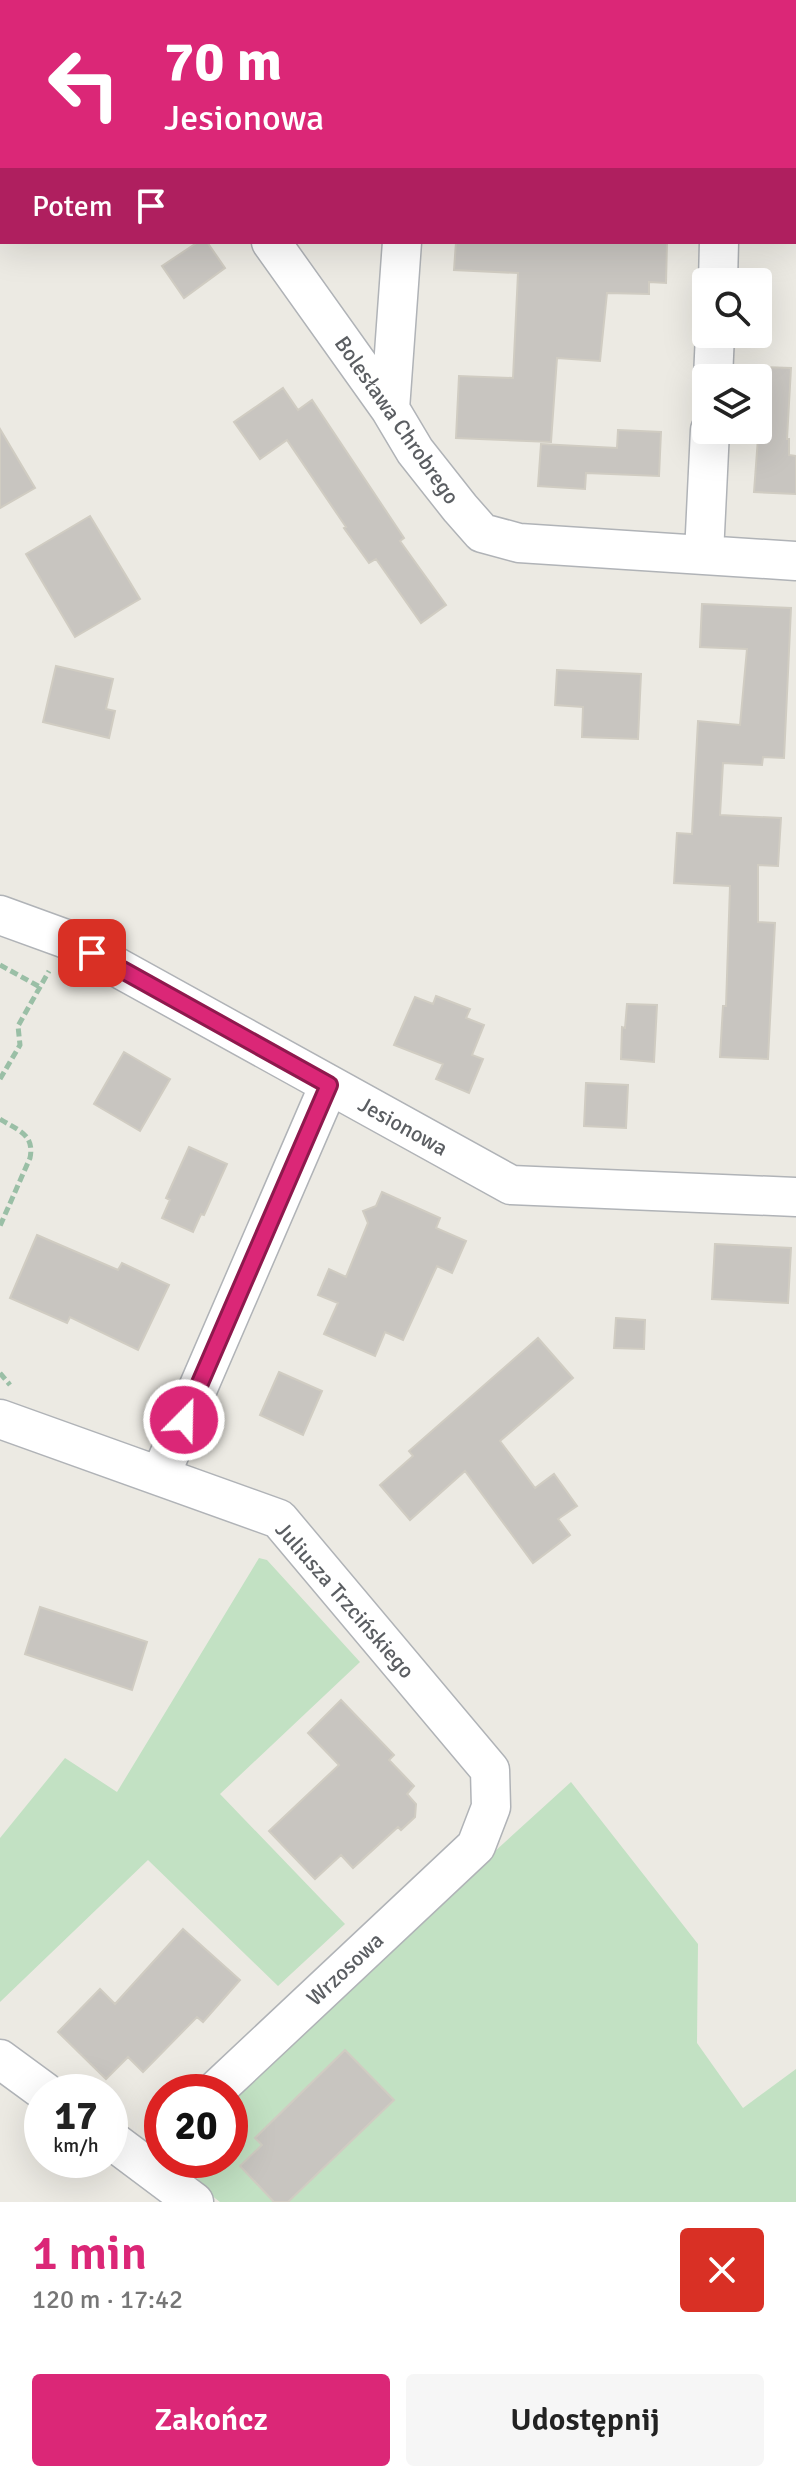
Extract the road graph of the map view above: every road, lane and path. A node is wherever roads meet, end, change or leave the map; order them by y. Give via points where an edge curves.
1 (272, 244) edge
2 (402, 244) edge
3 (719, 244) edge
4 (718, 268) edge
5 (390, 409) junction
6 (709, 444) edge
7 (704, 554) junction
8 (796, 561) edge
9 (0, 915) edge
10 (0, 965) edge
11 (0, 1079) edge
12 (329, 1085) junction
13 (0, 1119) edge
14 (796, 1197) edge
15 (3, 1213) edge
16 (0, 1226) edge
17 (0, 1373) edge
18 (8, 1406) edge
19 (160, 1476) junction
20 (476, 1846) joint
21 (0, 2059) edge
22 (233, 2074) edge
23 (24, 2077) edge
24 (174, 2178) edge
25 (194, 2202) edge

1 - 5 street, Bolesława Chrobrego
2 - 5 street
3 - 4 street
5 - 7 street, Bolesława Chrobrego via 415,451 482,533 519,543
6 - 7 street
7 - 8 street, Bolesława Chrobrego
9 - 12 street, Jesionowa via 66,939
10 - 11 path via 40,987 18,1026 20,1045
12 - 14 street, Jesionowa via 511,1185
12 - 19 street
13 - 15 path via 29,1138 32,1147
15 - 16 path
17 - 18 path
18 - 19 street, Juliusza Trzcińskiego
19 - 20 street, Juliusza Trzcińskiego via 279,1519 490,1770 491,1807
20 - 22 street, Wrzosowa
21 - 23 street
24 - 25 street

